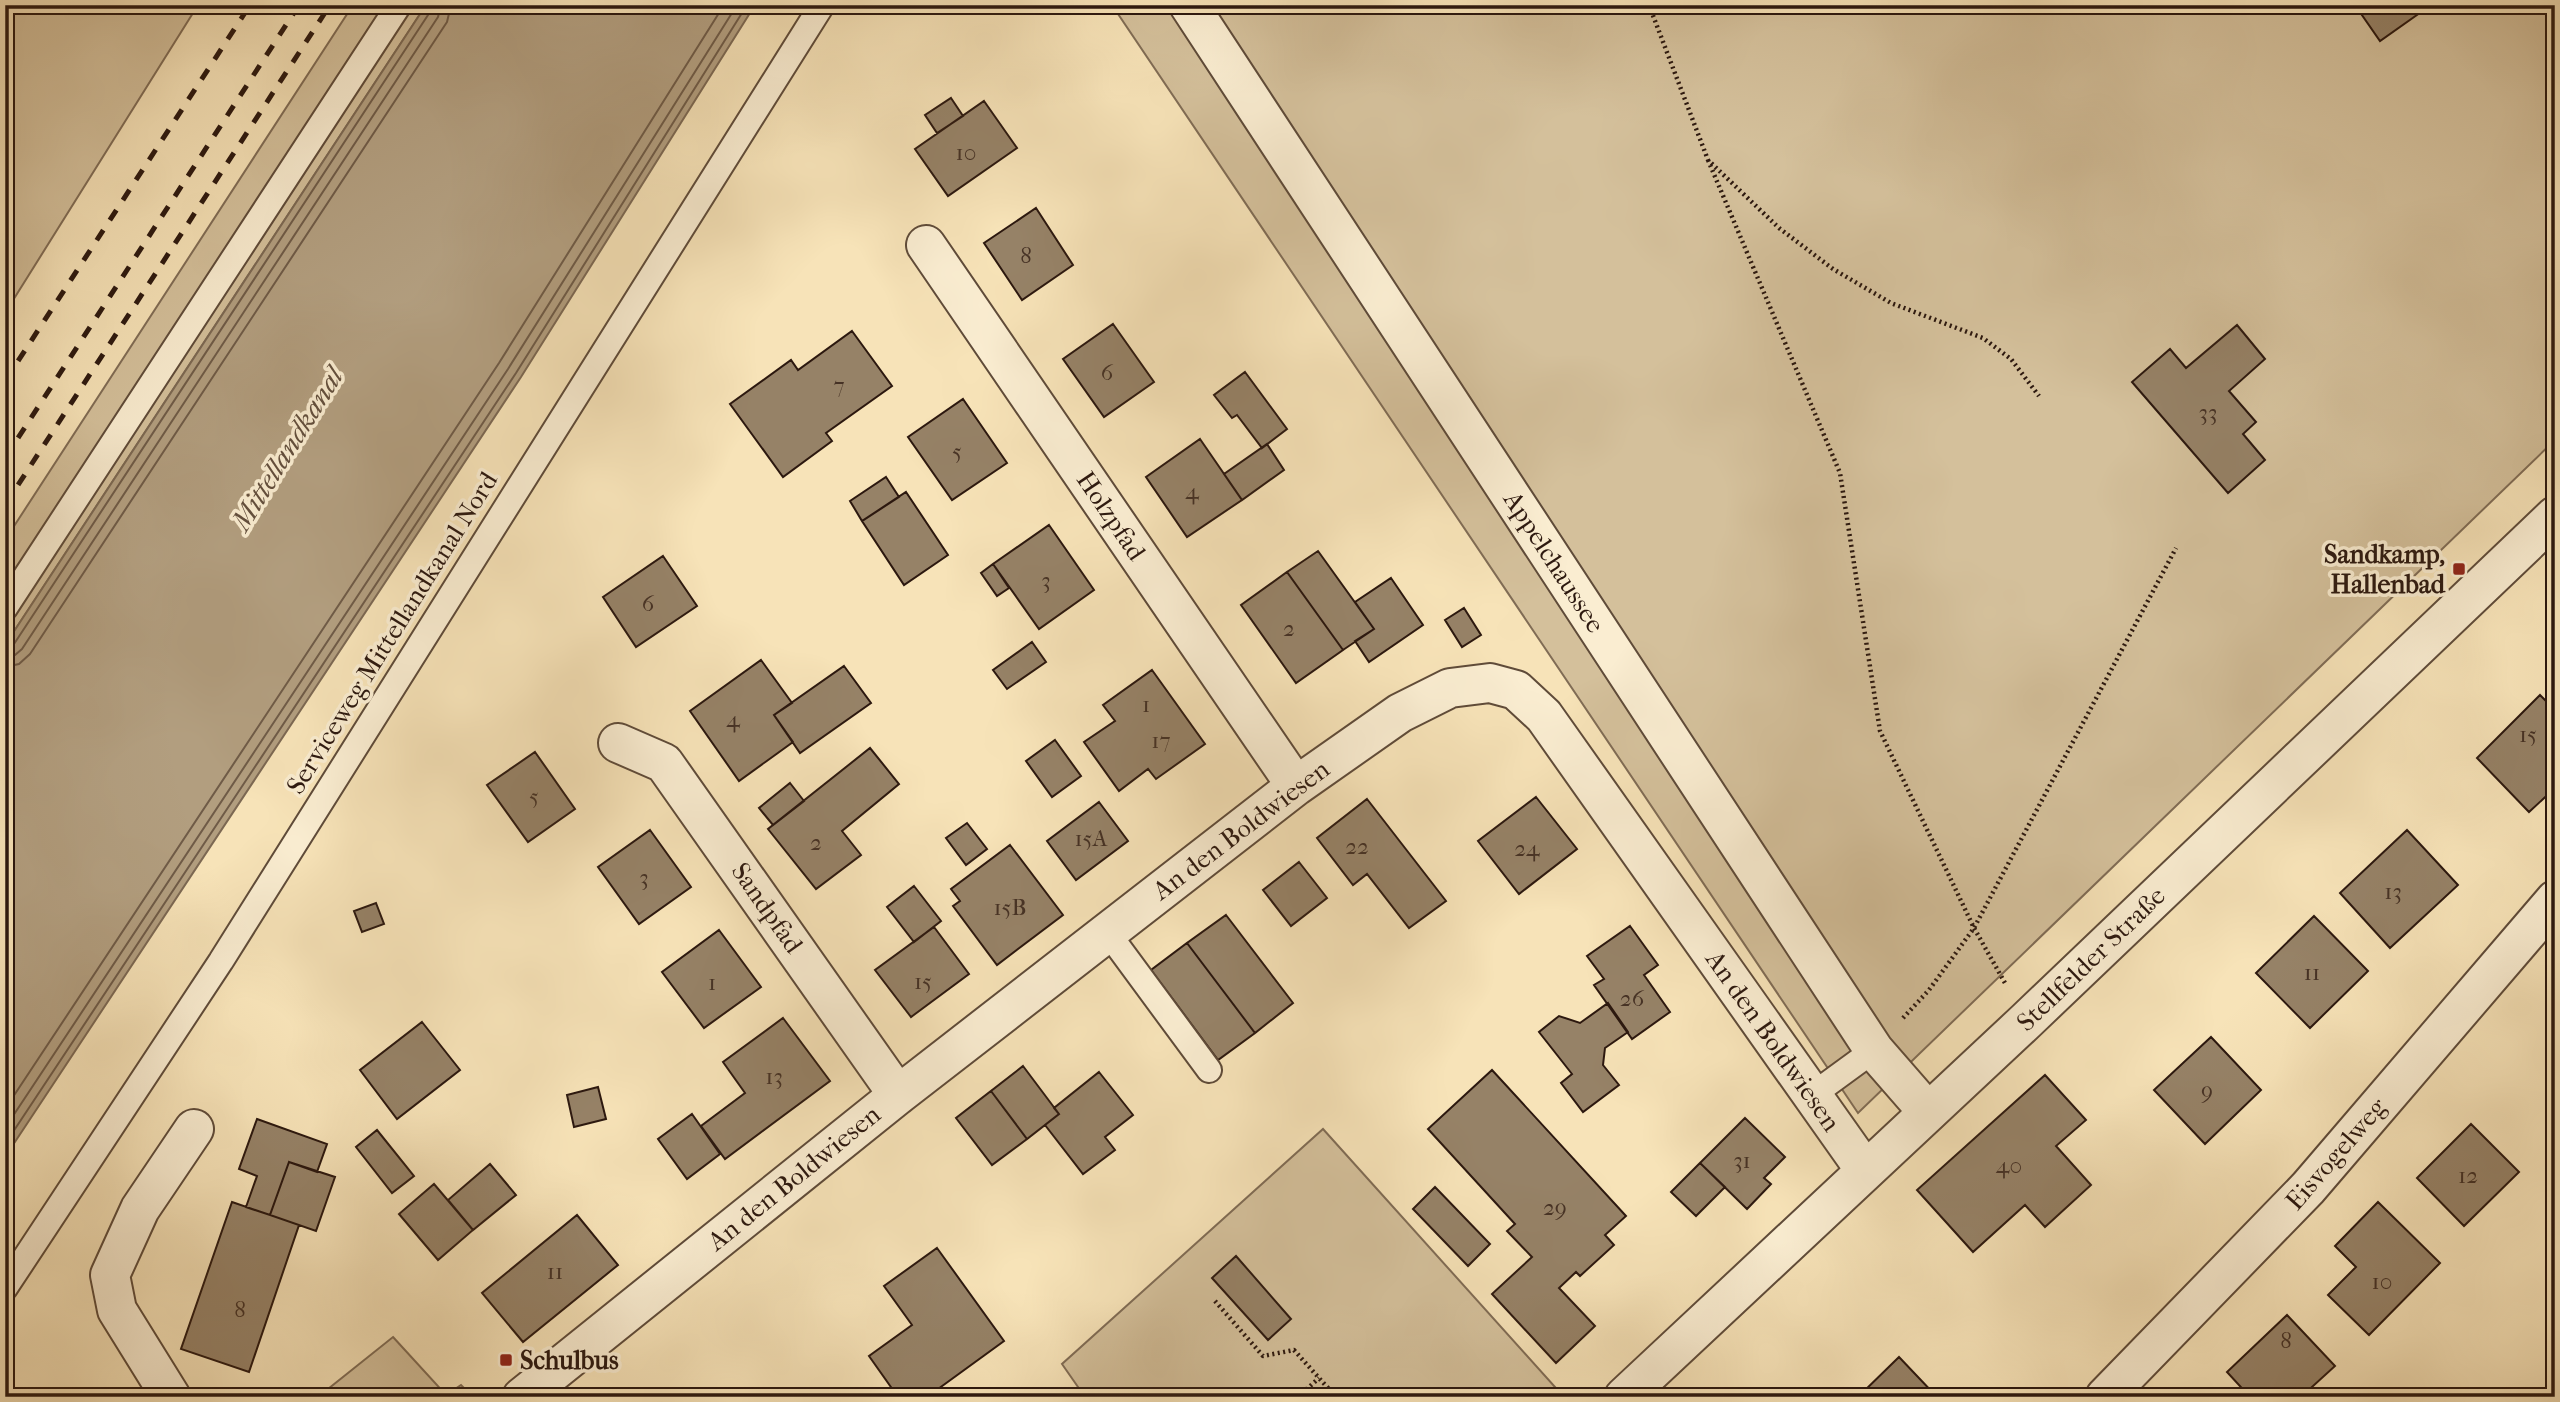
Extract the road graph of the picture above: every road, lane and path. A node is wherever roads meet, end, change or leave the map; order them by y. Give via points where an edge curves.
1 (399, 5) edge
2 (822, 5) edge
3 (1189, 5) edge
4 (1649, 5) edge
5 (1708, 160) junction
6 (926, 245) dead end
7 (2039, 396) dead end
8 (2555, 516) edge
9 (2176, 548) dead end
10 (5, 608) edge
11 (618, 743) dead end
12 (1296, 786) junction
13 (2555, 900) edge
14 (1974, 928) junction
15 (1108, 933) junction
16 (2026, 1021) junction
17 (1874, 1050) junction
18 (1209, 1070) dead end
19 (898, 1095) junction
20 (1811, 1096) junction
21 (1928, 1112) junction
22 (194, 1129) dead end
23 (1865, 1170) junction
24 (5, 1288) edge
25 (1215, 1301) dead end
26 (1319, 1378) junction
27 (171, 1397) edge
28 (522, 1397) edge
29 (1298, 1397) edge
30 (1336, 1397) edge
31 (1624, 1397) edge
32 (2105, 1397) edge

1 - 10 lane
2 - 24 lane, Serviceweg Mittellandkanal Nord via 222,961
3 - 17 street, Appelchaussee
4 - 5 path
5 - 7 path via 1779,229 1833,269 1891,303 1983,338 2011,359
5 - 14 path via 1840,472 1880,731
6 - 12 street, Holzpfad
8 - 16 street, Stellfelder Straße
9 - 14 path
11 - 19 street, Sandpfad via 664,763
12 - 15 street, An den Boldwiesen
12 - 20 street, An den Boldwiesen via 1400,713 1450,688 1490,683 1516,690 1544,716
13 - 32 street, Eisvogelweg via 2308,1188
14 - 16 path
14 - 17 path via 1929,990
15 - 18 lane
15 - 19 street, An den Boldwiesen
16 - 21 street, Stellfelder Straße
17 - 20 lane
17 - 21 street, Appelchaussee
19 - 28 street, An den Boldwiesen
20 - 23 street, An den Boldwiesen
21 - 23 street, Stellfelder Straße
22 - 27 street via 140,1209 110,1275 117,1310
23 - 31 street, Stellfelder Straße
25 - 26 path via 1264,1356 1294,1350
26 - 29 path
26 - 30 path

